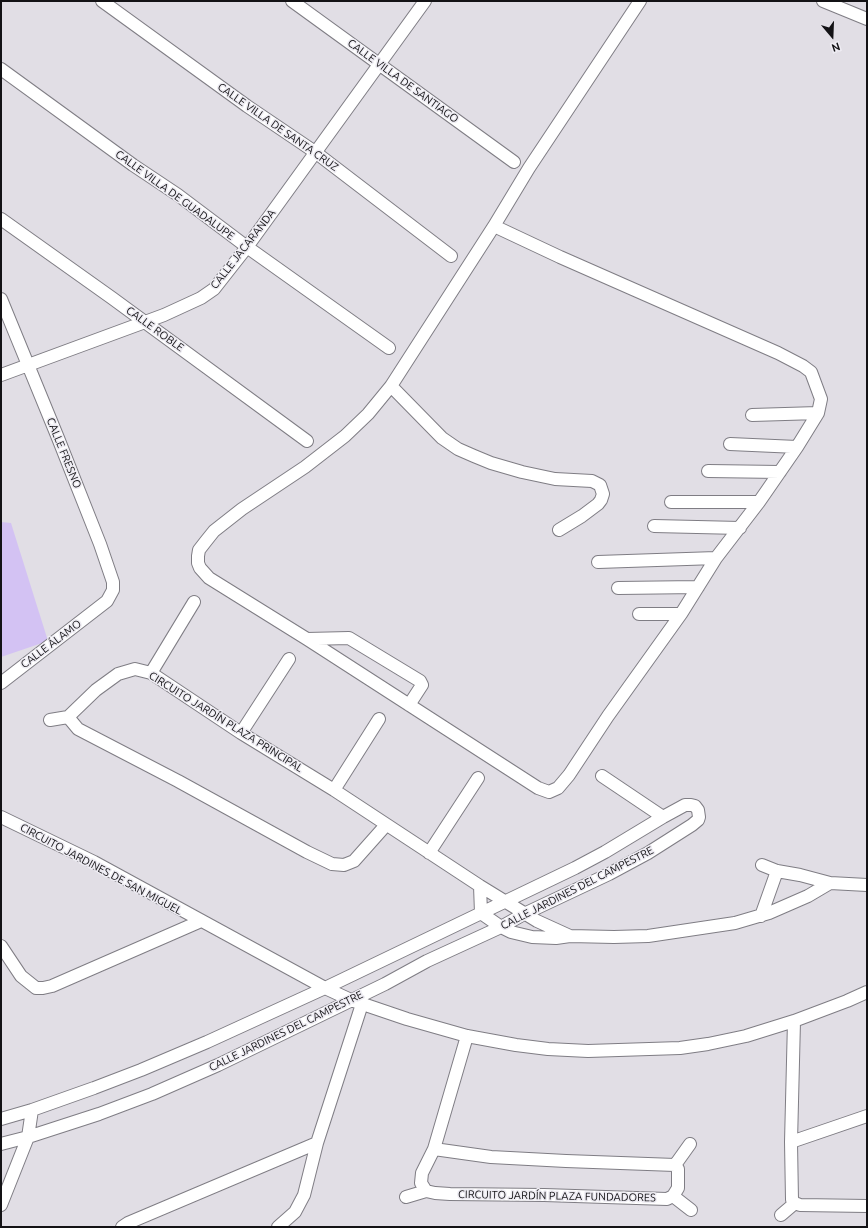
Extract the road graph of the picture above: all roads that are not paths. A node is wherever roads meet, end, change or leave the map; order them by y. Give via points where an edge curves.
1 (102, 1) edge
2 (292, 1) edge
3 (425, 1) edge
4 (640, 1) edge
5 (825, 1) edge
6 (867, 19) edge
7 (380, 64) junction
8 (1, 69) edge
9 (315, 152) junction
10 (514, 162) dead end
11 (1, 220) edge
12 (494, 226) junction
13 (247, 247) junction
14 (451, 256) dead end
15 (1, 299) edge
16 (144, 322) junction
17 (389, 348) dead end
18 (28, 364) junction
19 (1, 375) edge
20 (390, 386) junction
21 (818, 413) junction
22 (752, 415) dead end
23 (307, 441) dead end
24 (730, 444) dead end
25 (797, 447) junction
26 (708, 471) dead end
27 (780, 472) junction
28 (671, 502) dead end
29 (759, 502) junction
30 (654, 526) dead end
31 (740, 528) junction
32 (559, 530) dead end
33 (716, 558) junction
34 (598, 562) dead end
35 (698, 587) junction
36 (618, 588) dead end
37 (194, 602) dead end
38 (102, 605) joint
39 (639, 614) dead end
40 (681, 614) junction
41 (307, 639) junction
42 (289, 659) dead end
43 (151, 673) junction
44 (1, 683) edge
45 (409, 705) junction
46 (68, 717) junction
47 (380, 719) dead end
48 (50, 720) dead end
49 (241, 733) junction
50 (602, 776) dead end
51 (478, 778) dead end
52 (334, 790) junction
53 (1, 817) edge
54 (663, 817) junction
55 (386, 825) junction
56 (429, 853) junction
57 (762, 865) dead end
58 (778, 871) junction
59 (545, 883) junction
60 (830, 883) junction
61 (867, 884) edge
62 (480, 886) junction
63 (505, 901) junction
64 (553, 901) junction
65 (481, 913) junction
66 (524, 914) junction
67 (761, 916) junction
68 (201, 921) junction
69 (501, 927) junction
70 (570, 936) junction
71 (1, 946) edge
72 (325, 988) junction
73 (867, 992) edge
74 (356, 1002) junction
75 (794, 1021) junction
76 (467, 1036) junction
77 (32, 1110) junction
78 (867, 1116) edge
79 (1, 1119) edge
80 (28, 1137) junction
81 (791, 1142) junction
82 (1, 1144) edge
83 (317, 1144) junction
84 (690, 1144) dead end
85 (434, 1150) junction
86 (675, 1165) junction
87 (426, 1191) junction
88 (406, 1196) dead end
89 (673, 1196) junction
90 (795, 1203) junction
91 (1, 1205) edge
92 (867, 1206) edge
93 (691, 1210) dead end
94 (781, 1215) dead end
95 (122, 1227) edge
96 (278, 1227) edge

1 - 9 street, CALLE VILLA DE SANTA CRUZ
2 - 7 street, CALLE VILLA DE SANTIAGO
3 - 7 street, CALLE JACARANDA
4 - 12 street via 529,168
5 - 6 street
7 - 9 street, CALLE JACARANDA
7 - 10 street, CALLE VILLA DE SANTIAGO
8 - 13 street, CALLE VILLA DE GUADALUPE
9 - 13 street, CALLE JACARANDA
9 - 14 street, CALLE VILLA DE SANTA CRUZ
11 - 16 street, CALLE ROBLE
12 - 20 street
12 - 21 street via 803,366 811,372 819,391 821,399
13 - 16 street, CALLE JACARANDA via 214,289 201,298
13 - 17 street, CALLE VILLA DE GUADALUPE
15 - 18 street, CALLE FRESNO
16 - 18 street, CALLE JACARANDA
16 - 23 street, CALLE ROBLE
18 - 19 street, CALLE JACARANDA
18 - 38 street, CALLE FRESNO via 113,582 110,598
20 - 32 street via 442,438 458,449 491,463 522,472 555,479 598,482 603,491 601,500 594,508
20 - 41 street via 368,414 345,436 214,531 198,556 200,568 209,578
21 - 22 street
21 - 25 street
24 - 25 street
25 - 27 street
26 - 27 street
27 - 29 street
28 - 29 street
29 - 31 street
30 - 31 street
31 - 33 street
33 - 34 street
33 - 35 street
35 - 36 street
35 - 40 street
37 - 43 street
38 - 44 street, CALLE ÁLAMO
39 - 40 street
40 - 45 street via 569,775 554,791 538,788
41 - 45 street
41 - 45 street via 350,639 420,681 422,686
42 - 49 street
43 - 46 street, CIRCUITO JARDÍN PLAZA PRINCIPAL via 135,669 118,674 96,690
43 - 49 street, CIRCUITO JARDÍN PLAZA PRINCIPAL
46 - 48 street
46 - 55 street via 78,729 332,864 344,865 354,861
47 - 52 street
49 - 52 street, CIRCUITO JARDÍN PLAZA PRINCIPAL
50 - 54 street
51 - 56 street
52 - 55 street, CIRCUITO JARDÍN PLAZA PRINCIPAL
53 - 68 street, CIRCUITO JARDINES DE SAN MIGUEL via 94,862
54 - 59 street, CALLE JARDINES DEL CAMPESTRE via 605,852
54 - 64 street, CALLE JARDINES DEL CAMPESTRE via 688,804 695,806 700,815 698,820 648,853
55 - 56 street, CIRCUITO JARDÍN PLAZA PRINCIPAL
56 - 62 street, CIRCUITO JARDÍN PLAZA PRINCIPAL
57 - 58 street
58 - 60 street
58 - 67 street
59 - 63 street, CALLE JARDINES DEL CAMPESTRE
59 - 64 street
60 - 61 street
60 - 67 street via 808,896
62 - 63 street, CIRCUITO JARDÍN PLAZA PRINCIPAL
62 - 65 street
63 - 65 street, CALLE JARDINES DEL CAMPESTRE
63 - 66 street, CIRCUITO JARDÍN PLAZA PRINCIPAL
64 - 66 street, CALLE JARDINES DEL CAMPESTRE
65 - 69 street
65 - 72 street, CALLE JARDINES DEL CAMPESTRE
66 - 69 street, CALLE JARDINES DEL CAMPESTRE
66 - 70 street, CIRCUITO JARDÍN PLAZA PRINCIPAL
67 - 70 street via 716,926 648,936
68 - 71 street, CIRCUITO JARDINES DE SAN MIGUEL via 43,988 36,988 21,976
68 - 72 street, CIRCUITO JARDINES DE SAN MIGUEL
69 - 70 street via 532,937
69 - 74 street, CALLE JARDINES DEL CAMPESTRE via 427,961
72 - 74 street, CIRCUITO JARDINES DE SAN MIGUEL
72 - 77 street, CALLE JARDINES DEL CAMPESTRE via 141,1070
73 - 75 street, CIRCUITO JARDINES DE SAN MIGUEL
74 - 76 street, CIRCUITO JARDINES DE SAN MIGUEL
74 - 80 street, CALLE JARDINES DEL CAMPESTRE via 152,1094
74 - 83 street
75 - 76 street, CIRCUITO JARDINES DE SAN MIGUEL via 746,1036 680,1048 588,1051 548,1049
75 - 81 street
76 - 85 street
77 - 79 street, CALLE JARDINES DEL CAMPESTRE
77 - 80 street
78 - 81 street
80 - 82 street, CALLE JARDINES DEL CAMPESTRE
80 - 91 street
81 - 90 street via 791,1197
83 - 95 street
83 - 96 street via 304,1195 295,1212
84 - 86 street
85 - 86 street via 490,1157
85 - 87 street via 422,1174 421,1183
86 - 89 street via 678,1169 679,1184
87 - 88 street
87 - 89 street, CIRCUITO JARDÍN PLAZA FUNDADORES via 450,1194 665,1199
89 - 93 street
90 - 92 street
90 - 94 street

